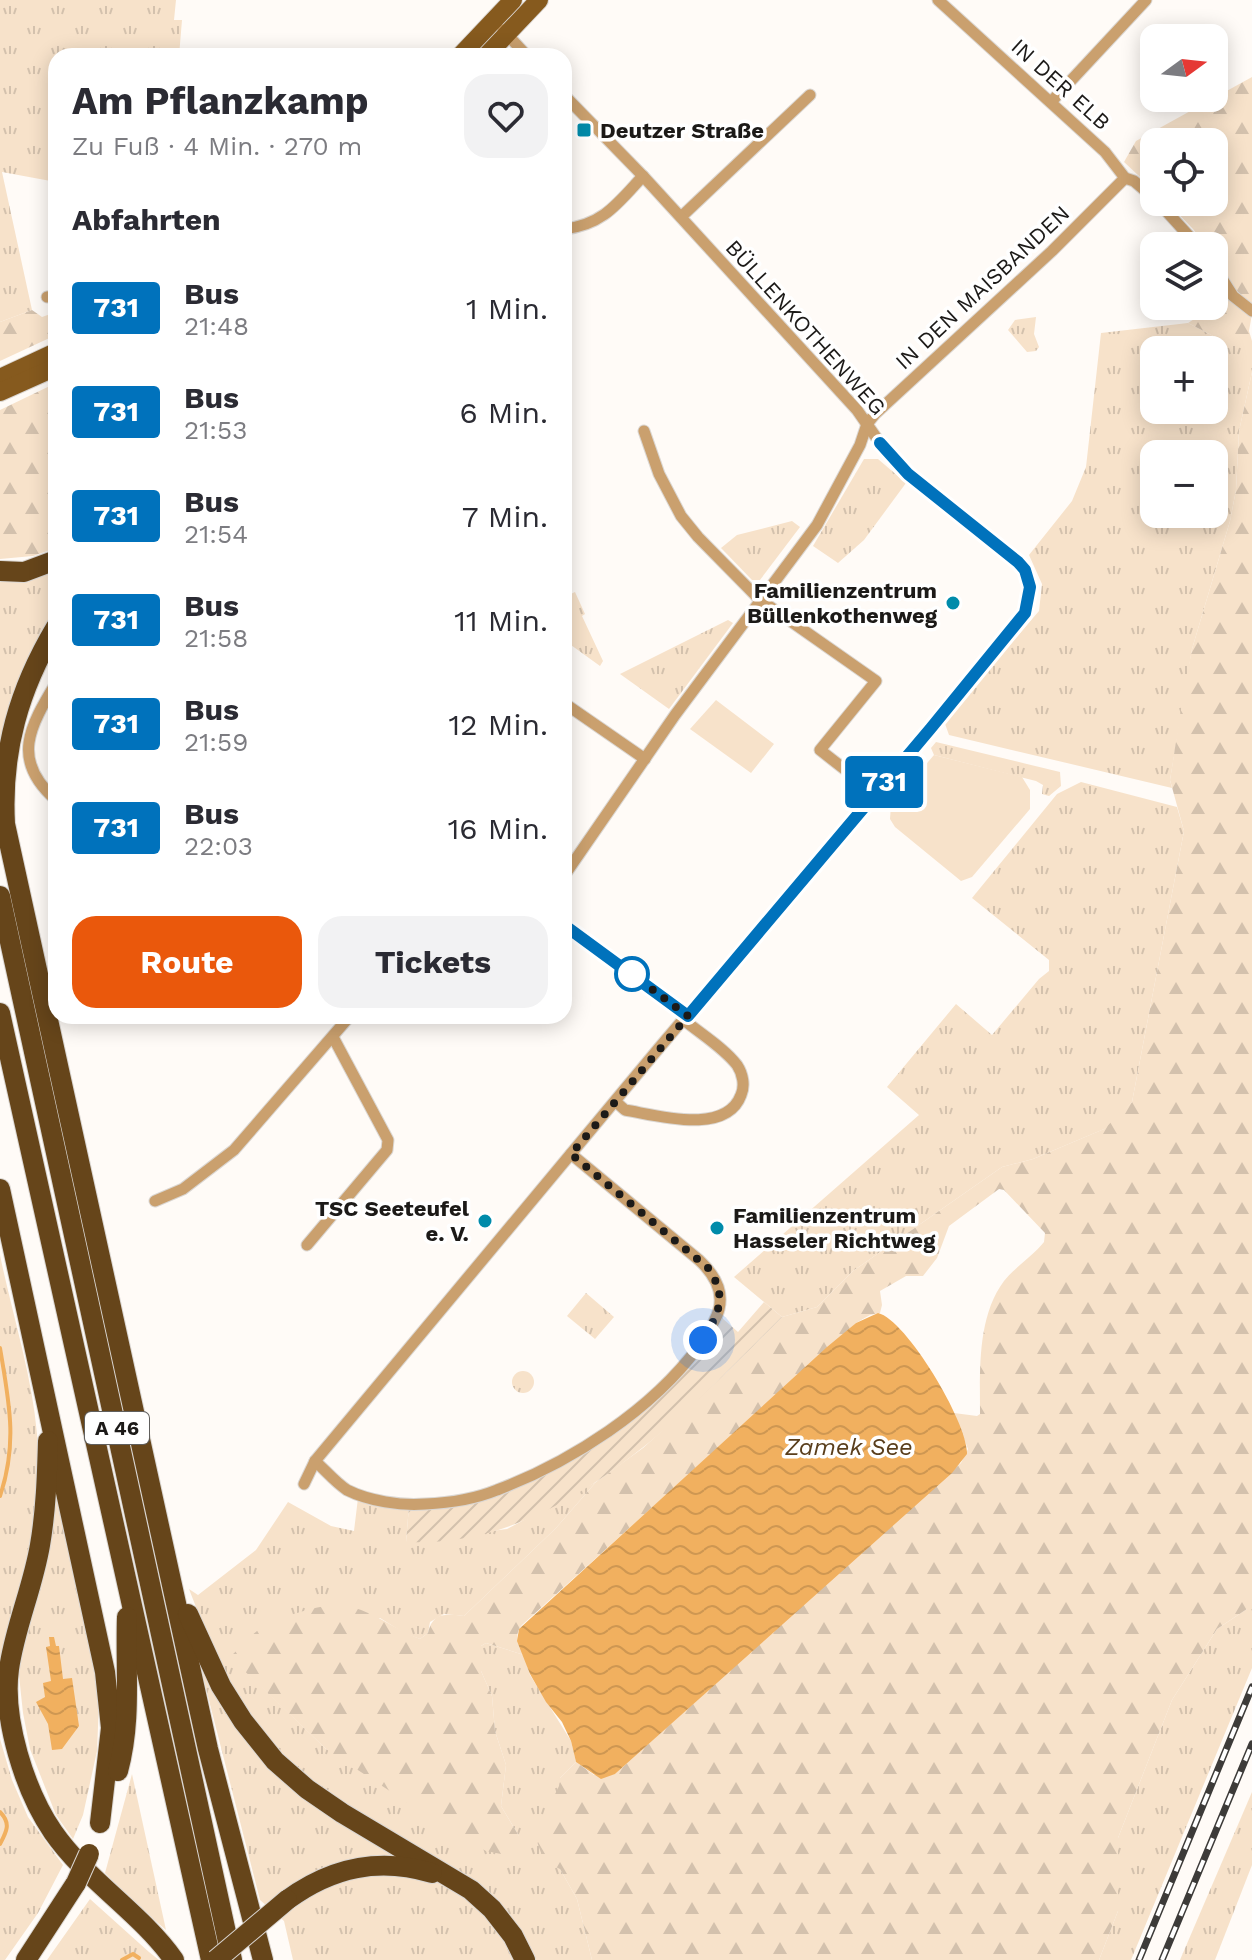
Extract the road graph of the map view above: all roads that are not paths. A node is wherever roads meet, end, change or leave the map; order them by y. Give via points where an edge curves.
1 (513, 0) edge
2 (539, 0) edge
3 (938, 0) edge
4 (1146, 0) edge
5 (500, 27) junction
6 (471, 48) edge
7 (490, 48) edge
8 (520, 48) edge
9 (810, 95) dead end
10 (1051, 102) junction
11 (572, 103) edge
12 (643, 176) junction
13 (1125, 178) junction
14 (1140, 186) edge
15 (1171, 216) edge
16 (681, 217) junction
17 (572, 228) edge
18 (1185, 232) edge
19 (1228, 288) edge
20 (1252, 311) edge
21 (48, 356) edge
22 (48, 371) edge
23 (0, 378) edge
24 (0, 392) edge
25 (867, 424) junction
26 (644, 431) dead end
27 (48, 563) edge
28 (0, 571) edge
29 (759, 599) junction
30 (48, 640) edge
31 (48, 696) edge
32 (572, 709) edge
33 (645, 759) junction
34 (48, 791) edge
35 (875, 793) junction
36 (2, 820) edge
37 (572, 864) edge
38 (0, 896) edge
39 (572, 931) edge
40 (0, 1013) edge
41 (686, 1018) junction
42 (344, 1024) edge
43 (333, 1037) junction
44 (616, 1102) junction
45 (571, 1154) junction
46 (0, 1189) edge
47 (155, 1201) dead end
48 (307, 1245) dead end
49 (44, 1384) junction
50 (315, 1461) junction
51 (304, 1484) dead end
52 (170, 1573) junction
53 (128, 1589) junction
54 (100, 1823) junction
55 (448, 1877) junction
56 (26, 1960) edge
57 (174, 1960) edge
58 (213, 1960) edge
59 (232, 1960) edge
60 (263, 1960) edge
61 (525, 1960) edge

1 - 5 main road
2 - 5 main road
3 - 10 street, IN DER ELB
4 - 10 street
5 - 6 main road
5 - 7 main road
5 - 8 street
9 - 16 street
10 - 13 street, IN DER ELB
11 - 12 street, BÜLLENKOTHENWEG
12 - 16 street, BÜLLENKOTHENWEG
12 - 17 street via 604,217
13 - 14 street, IN DER ELB
13 - 25 street, IN DEN MAISBANDEN
15 - 18 street
16 - 25 street, BÜLLENKOTHENWEG
19 - 20 street
21 - 23 main road
22 - 24 main road
25 - 29 street via 817,525
25 - 35 street, BÜLLENKOTHENWEG via 908,474 1018,562 1028,577 1030,597 1007,637
26 - 29 street via 681,516
27 - 28 highway via 24,572
29 - 33 street
29 - 35 street via 876,681 820,750
30 - 36 highway via 14,719
31 - 34 street via 28,742 36,778
32 - 33 street
33 - 37 street
35 - 41 street
36 - 52 highway
38 - 59 highway, A 46
39 - 41 street
40 - 53 highway, A 46
41 - 44 street
41 - 44 street via 739,1068 743,1086 737,1103 720,1117 697,1120 625,1110
42 - 43 street
43 - 47 street via 234,1150 183,1189
43 - 48 street via 388,1140 387,1150
44 - 45 street
45 - 50 street
45 - 50 street via 699,1260 716,1281 719,1310 685,1364 660,1392 600,1435 495,1491 423,1505 392,1503 346,1489
46 - 49 highway
49 - 54 highway via 109,1699 110,1755
49 - 57 highway via 46,1499 37,1560 9,1670 13,1732 32,1792 62,1845
50 - 51 street
52 - 55 highway via 221,1686 275,1761 307,1789
52 - 60 highway via 208,1749
53 - 54 highway via 125,1739
53 - 58 highway, A 46
54 - 56 highway, bridge via 76,1883
55 - 58 highway, bridge via 410,1866 357,1866 307,1885
55 - 61 highway via 492,1909

